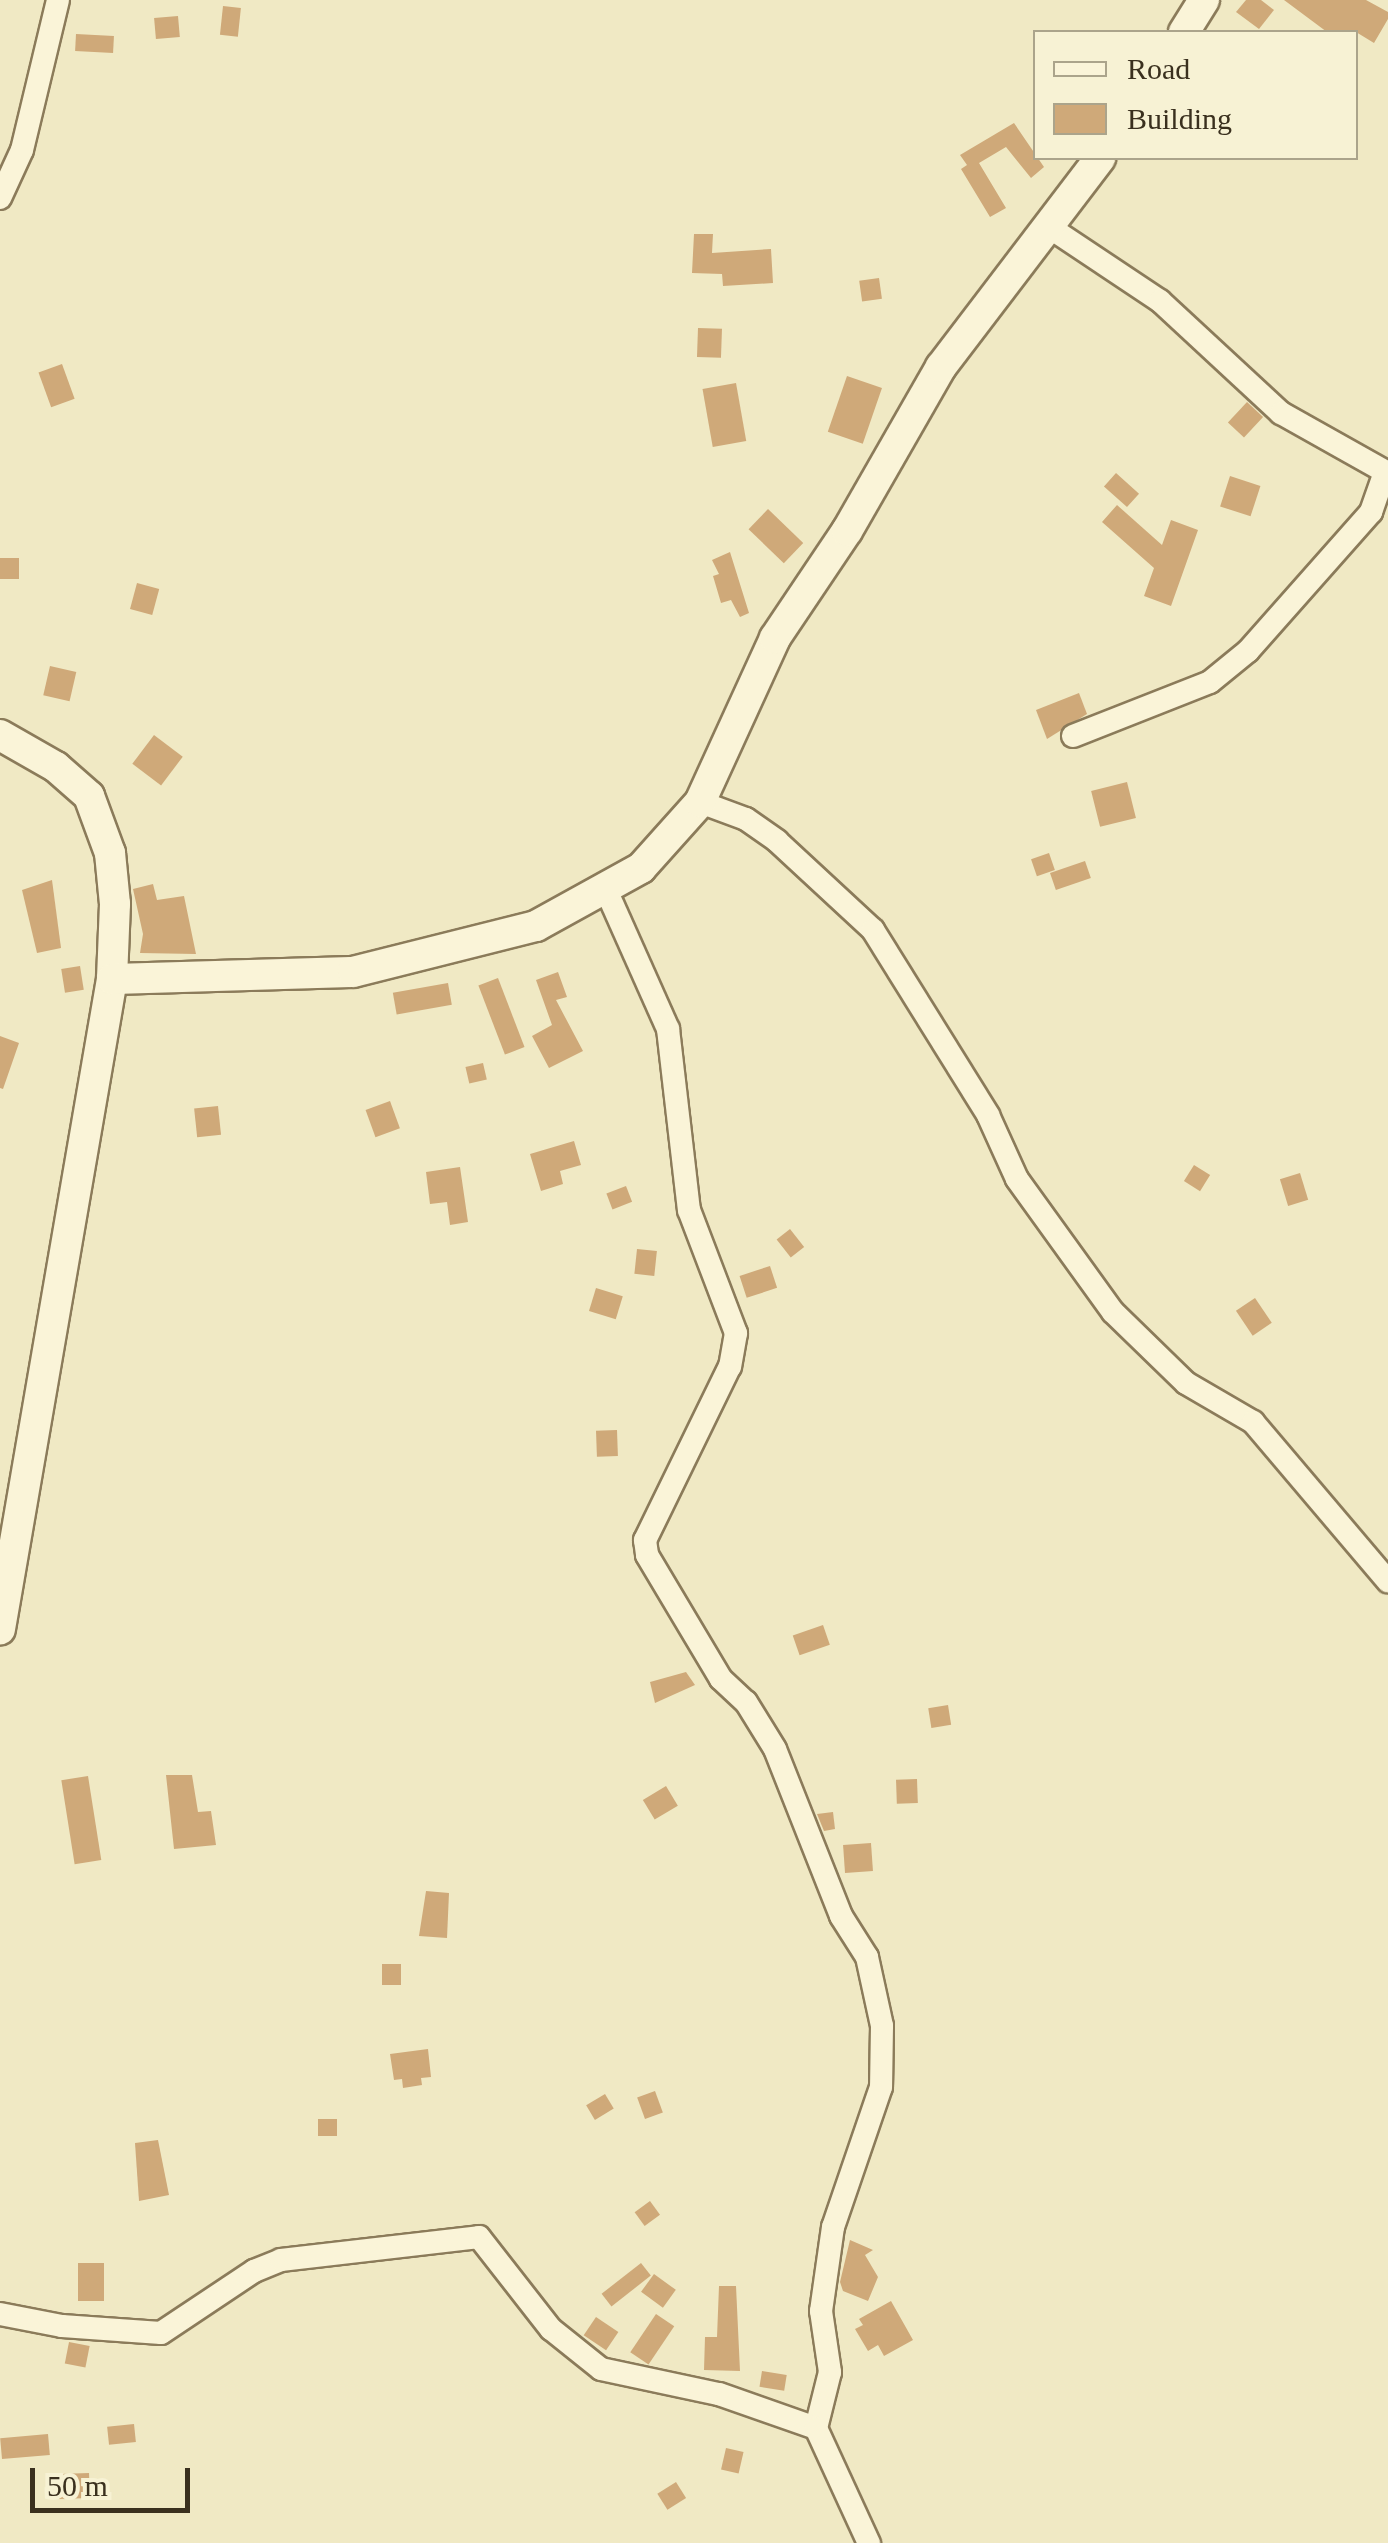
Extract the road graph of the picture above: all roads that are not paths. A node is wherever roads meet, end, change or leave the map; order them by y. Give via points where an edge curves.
1 (58, 0) edge
2 (1204, 0) edge
3 (1185, 30) edge
4 (1099, 160) edge
5 (0, 198) edge
6 (1050, 227) junction
7 (1387, 472) edge
8 (0, 735) edge
9 (1073, 736) dead end
10 (700, 802) junction
11 (606, 892) junction
12 (112, 980) junction
13 (1388, 1582) edge
14 (0, 1629) edge
15 (0, 2314) edge
16 (816, 2428) junction
17 (869, 2543) edge

1 - 5 street via 22,150
2 - 3 street
4 - 6 street
6 - 7 street via 1160,301 1281,413
6 - 10 street via 1001,280 941,367 847,531 775,638
7 - 9 street via 1372,512 1248,651 1210,682
8 - 12 street via 56,767 94,808 110,853
10 - 11 street via 667,846
10 - 13 street via 746,819 778,841 873,930 988,1116 1017,1178 1113,1312 1186,1383 1253,1422
11 - 12 street via 536,926 352,972
11 - 16 street via 668,1029 689,1210 736,1334 730,1366 645,1540 647,1556 721,1679 746,1702 775,1748 842,1916 866,1957 882,2026 880,2087 832,2227 821,2312 830,2372
12 - 14 street
15 - 16 street via 162,2333 254,2270 281,2260 475,2236 498,2254 551,2329 600,2369 718,2394
16 - 17 street

